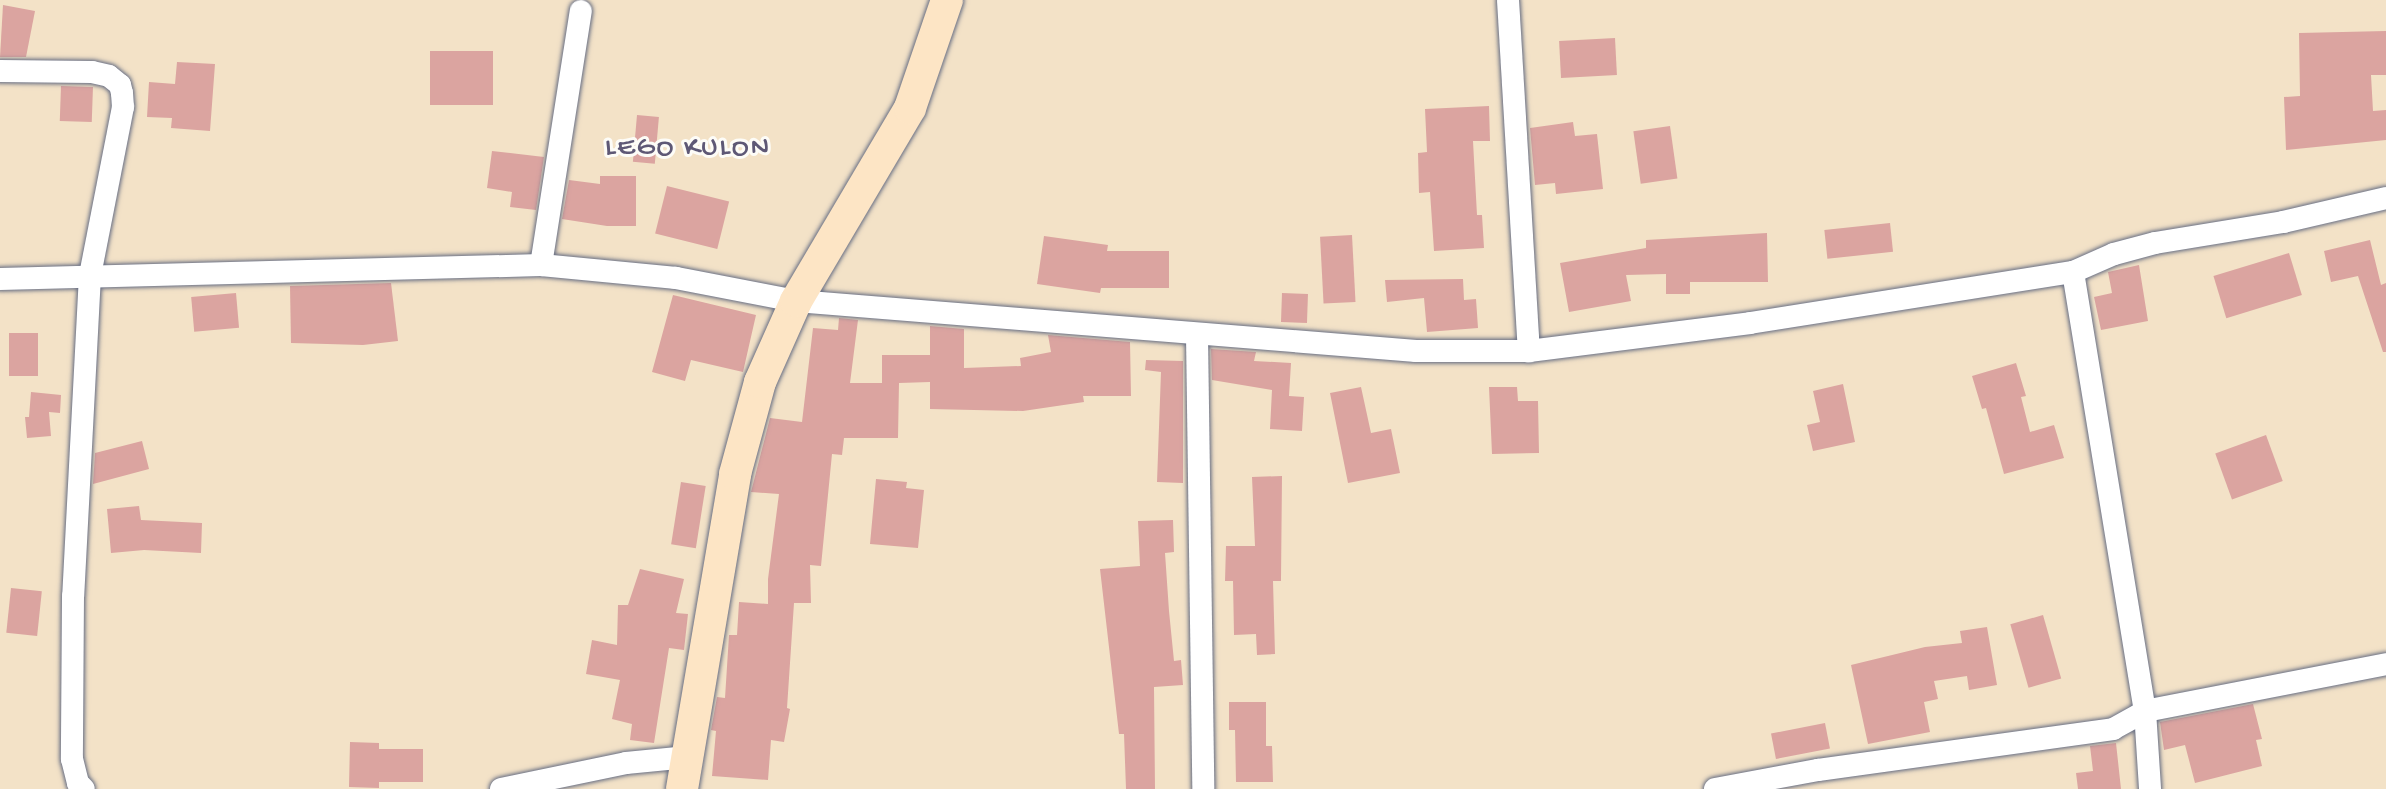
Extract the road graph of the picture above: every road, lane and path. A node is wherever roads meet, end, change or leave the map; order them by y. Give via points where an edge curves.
1 (947, 0) edge
2 (1508, 0) edge
3 (581, 11) dead end
4 (0, 71) edge
5 (2386, 198) edge
6 (541, 265) junction
7 (2073, 272) junction
8 (90, 275) junction
9 (0, 279) edge
10 (796, 301) junction
11 (1197, 335) junction
12 (1529, 351) junction
13 (2386, 664) edge
14 (2145, 711) junction
15 (688, 757) junction
16 (84, 789) edge
17 (501, 789) edge
18 (682, 789) edge
19 (1203, 789) edge
20 (1715, 789) edge
21 (2150, 789) edge

1 - 10 street via 910,108
2 - 12 street
3 - 6 street
4 - 8 street via 92,72 120,85 123,107
5 - 7 street via 2155,243
6 - 8 street
6 - 10 street via 676,278
7 - 12 street via 1750,323
7 - 14 street
8 - 9 street
8 - 16 street via 73,596 72,759
10 - 11 street
10 - 15 street via 760,382 735,474
11 - 12 street via 1416,351
11 - 19 street
13 - 14 street
14 - 20 street via 2113,729
14 - 21 street
15 - 17 street via 626,763
15 - 18 street

